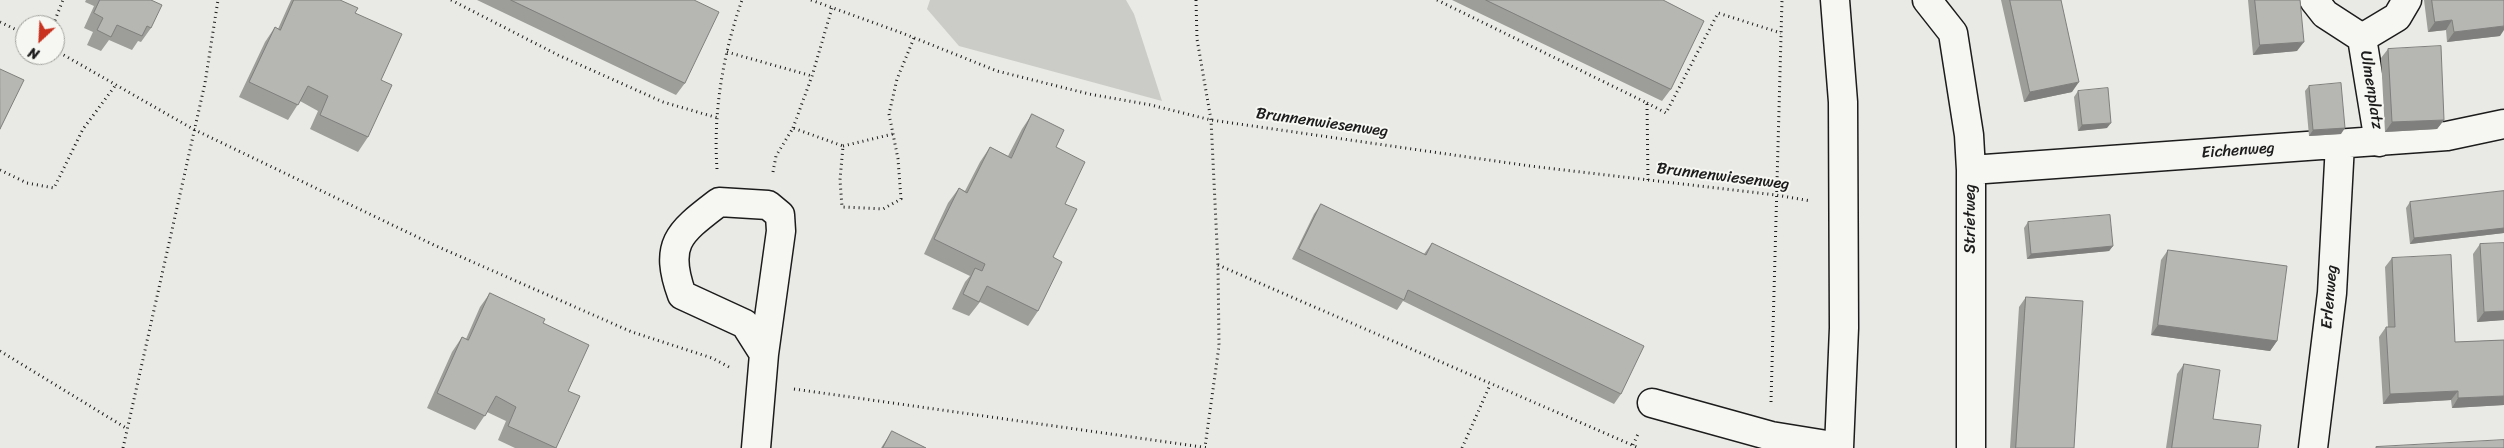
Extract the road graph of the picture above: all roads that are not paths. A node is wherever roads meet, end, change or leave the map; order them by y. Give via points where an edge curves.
1 (1835, 0) edge
2 (1927, 0) edge
3 (2314, 0) edge
4 (2406, 0) edge
5 (2362, 38) junction
6 (2504, 124) edge
7 (2379, 142) junction
8 (2340, 144) junction
9 (1971, 170) junction
10 (764, 354) junction
11 (1652, 403) dead end
12 (756, 448) edge
13 (1839, 448) edge
14 (1971, 448) edge
15 (2312, 448) edge

1 - 13 street via 1843,102 1844,207 1844,328
2 - 9 street, Strietweg via 1954,33
3 - 5 street, Ulmenplatz via 2325,14
4 - 5 street, Ulmenplatz via 2397,17
5 - 7 street, Ulmenplatz
6 - 7 street, Eichenweg via 2447,136
7 - 8 street, Eichenweg
8 - 9 street, Eichenweg
8 - 15 street, Erlenweg via 2332,293
9 - 14 street, Strietweg
10 - 10 street via 781,231 780,215 768,205 719,202 688,226 675,244 674,272 682,295 744,324
10 - 12 street
11 - 13 street via 1771,436

